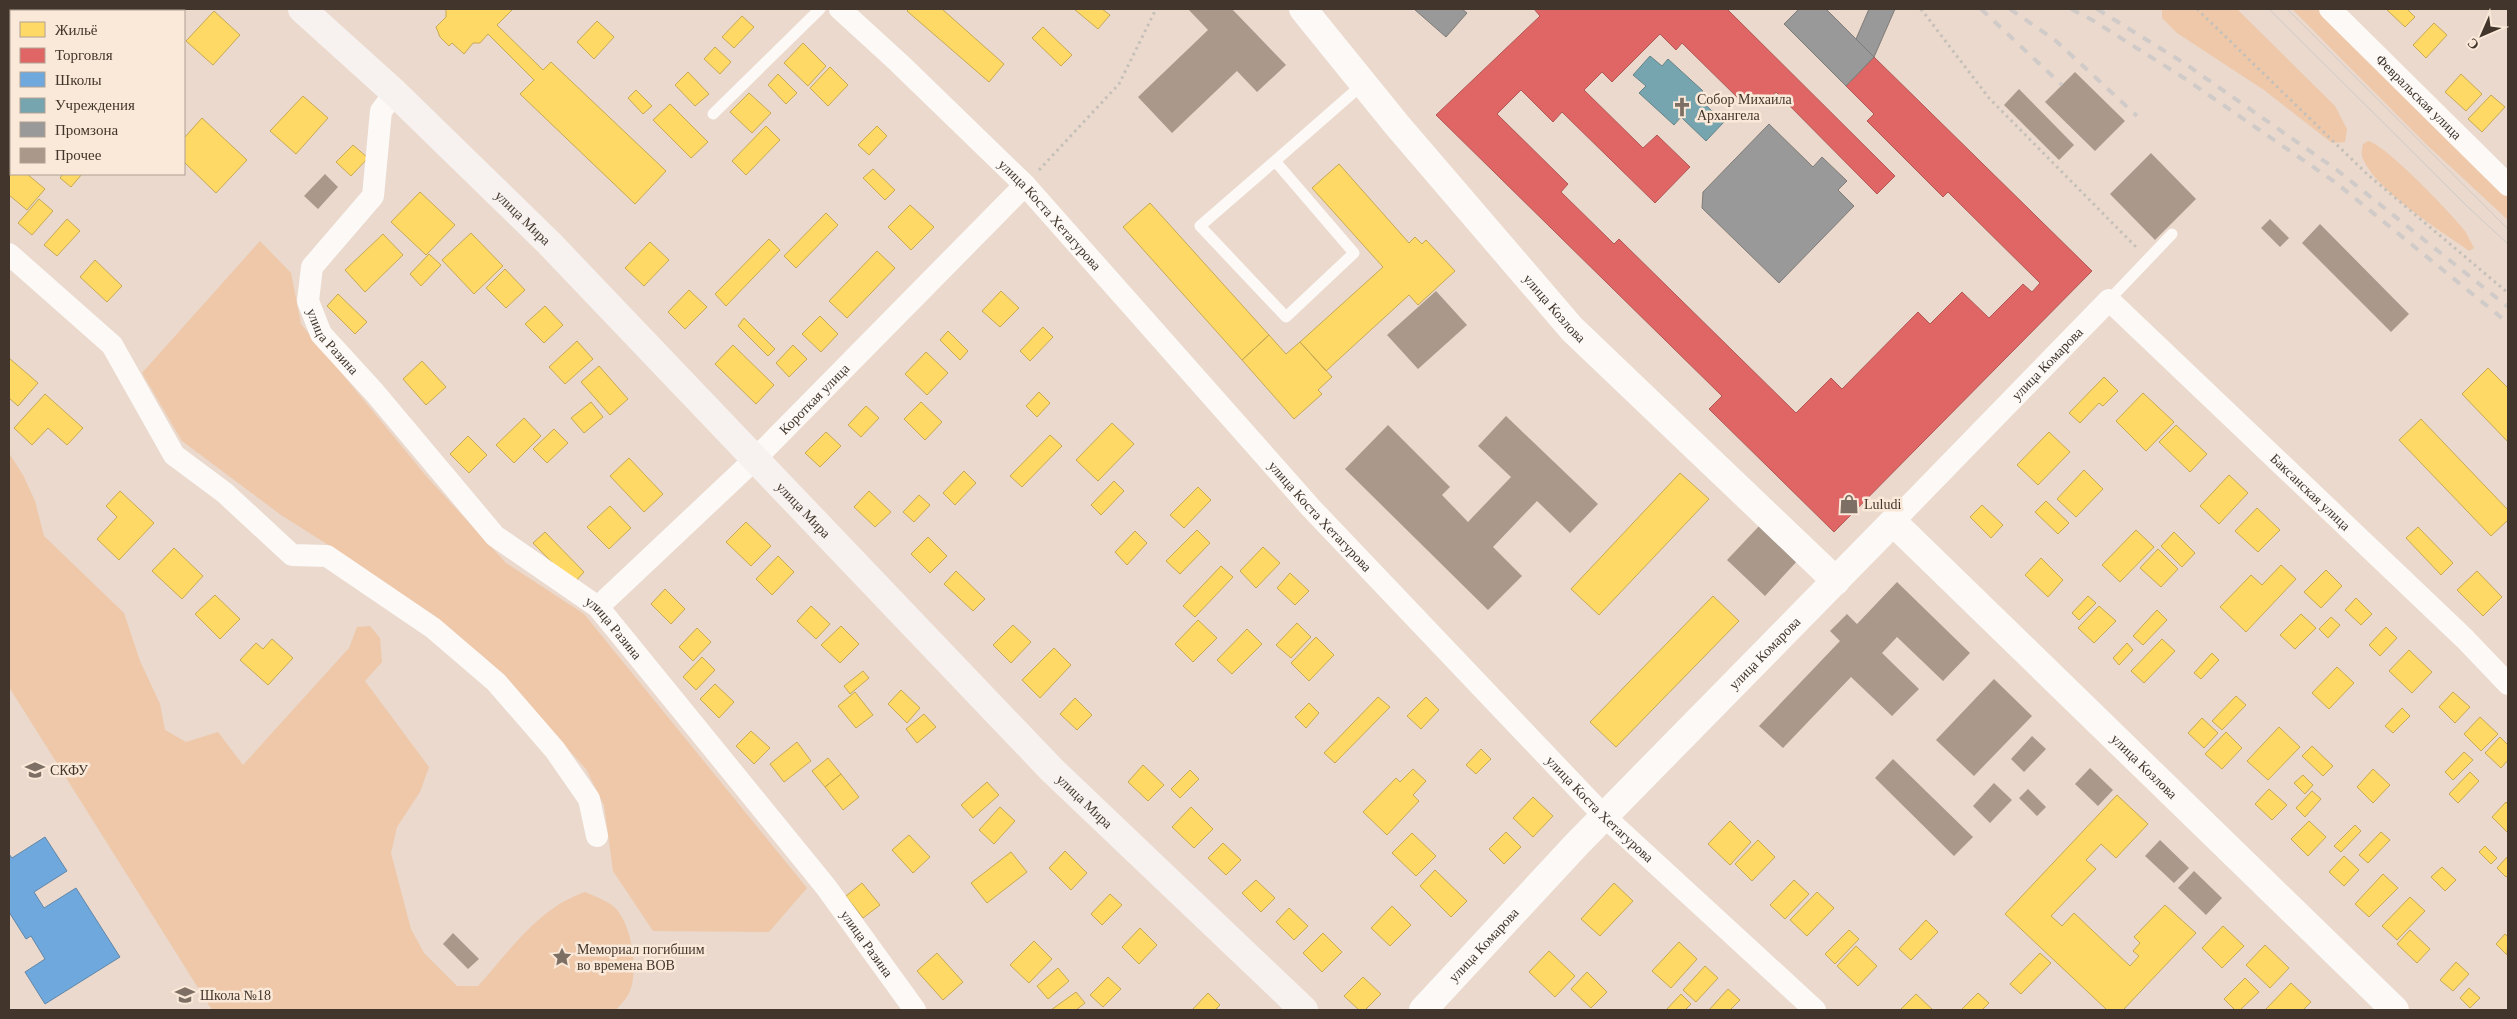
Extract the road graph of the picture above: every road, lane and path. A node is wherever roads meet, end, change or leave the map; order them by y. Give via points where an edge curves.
1 (302, 9) edge
2 (820, 9) edge
3 (840, 9) edge
4 (1156, 9) edge
5 (1303, 9) edge
6 (1921, 9) edge
7 (2197, 9) edge
8 (2330, 9) edge
9 (1363, 84) junction
10 (395, 93) junction
11 (713, 114) dead end
12 (1275, 161) junction
13 (1025, 185) junction
14 (2508, 185) edge
15 (2172, 234) dead end
16 (9, 254) edge
17 (2148, 259) junction
18 (2508, 293) edge
19 (2109, 300) junction
20 (754, 460) junction
21 (1894, 522) junction
22 (1836, 581) junction
23 (598, 608) junction
24 (2508, 684) edge
25 (1604, 816) junction
26 (597, 836) dead end
27 (915, 1010) edge
28 (1304, 1010) edge
29 (1423, 1010) edge
30 (1814, 1010) edge
31 (2395, 1010) edge

1 - 10 main road, улица Мира
2 - 11 lane
3 - 13 street, улица Коста Хетагурова
4 - 13 path via 1119,84
5 - 9 street, улица Козлова
6 - 17 path via 1989,98
7 - 18 path via 2367,174
8 - 14 street, Февральская улица
9 - 12 lane
9 - 22 street, улица Козлова via 1572,329
10 - 20 main road, улица Мира via 548,243
10 - 23 street, улица Разина via 381,111 373,196 312,267 308,301 321,334 495,536
12 - 12 lane via 1354,253 1286,317 1200,226
13 - 20 street, Короткая улица
13 - 25 street, улица Коста Хетагурова via 1312,508
15 - 17 lane
16 - 26 street via 112,345 174,455 225,493 292,555 327,556 433,628 496,682 555,750 589,799
17 - 19 lane
19 - 21 street, улица Комарова
19 - 24 street, Баксанская улица via 2465,639
20 - 23 street, Короткая улица
20 - 28 main road, улица Мира via 1051,769
21 - 22 street, улица Комарова
21 - 31 street, улица Козлова
22 - 25 street, улица Комарова
23 - 27 street, улица Разина via 826,887
25 - 29 street, улица Комарова
25 - 30 street, улица Коста Хетагурова

